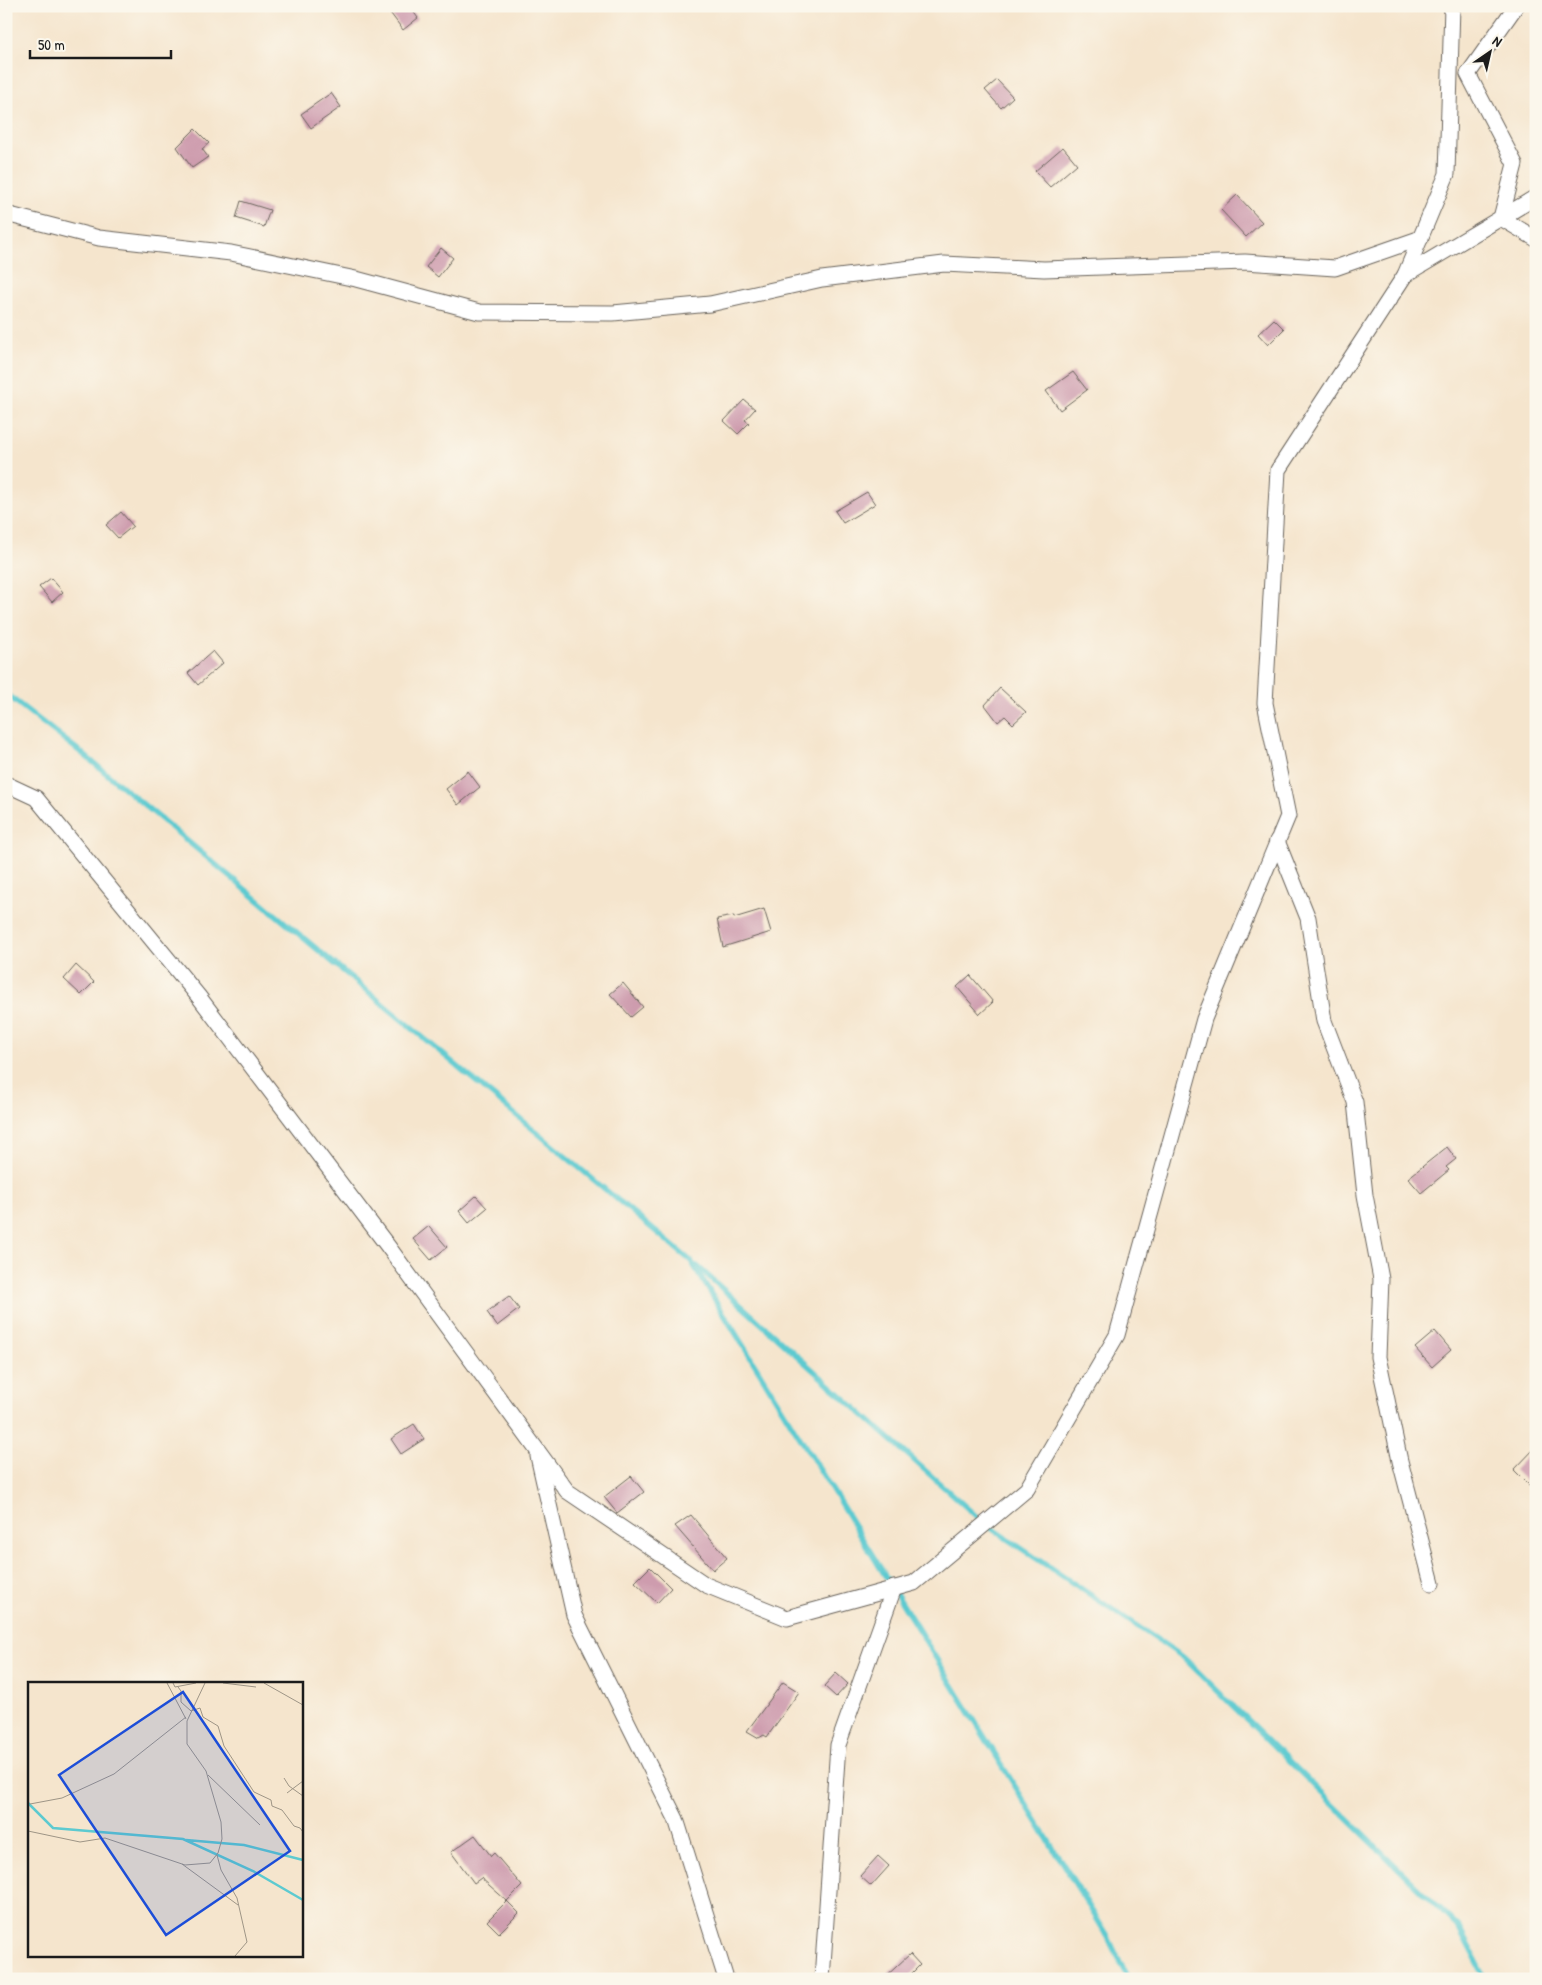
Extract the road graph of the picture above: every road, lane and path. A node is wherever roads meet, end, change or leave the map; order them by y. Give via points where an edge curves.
1 (1452, 6) edge
2 (1516, 6) edge
3 (1536, 197) edge
4 (6, 214) edge
5 (1501, 218) junction
6 (1421, 238) junction
7 (1536, 239) edge
8 (1405, 275) junction
9 (6, 784) edge
10 (1277, 841) junction
11 (537, 1450) junction
12 (1432, 1583) dead end
13 (894, 1588) junction
14 (726, 1979) edge
15 (822, 1979) edge

1 - 6 street via 1447,174
2 - 5 street via 1468,74 1515,164
3 - 5 street
4 - 6 street via 99,238 231,253 479,312 612,313 710,304 822,279 944,264 1044,269 1245,262 1335,268
5 - 7 street
5 - 8 street
6 - 8 street
8 - 10 street via 1278,470 1265,703 1288,816
9 - 11 street via 36,798 199,997
10 - 12 street via 1308,918 1324,1021 1355,1102 1365,1195 1381,1279 1378,1357 1400,1461
10 - 13 street via 1204,1019 1117,1335 1027,1489 914,1583
11 - 13 street via 567,1491 698,1580 787,1618
11 - 14 street via 574,1616 676,1819
13 - 15 street via 838,1745

